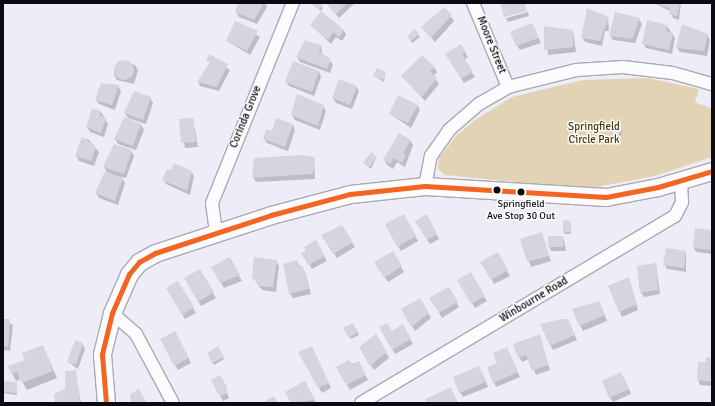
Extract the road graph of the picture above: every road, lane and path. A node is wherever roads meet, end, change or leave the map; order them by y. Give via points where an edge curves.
1 (293, 3) edge
2 (474, 3) edge
3 (712, 84) edge
4 (508, 87) junction
5 (712, 171) edge
6 (681, 181) junction
7 (425, 186) junction
8 (216, 232) junction
9 (112, 313) junction
10 (106, 403) edge
11 (173, 403) edge
12 (361, 403) edge

1 - 8 street, Corinda Grove via 212,203
2 - 4 street, Moore Street
3 - 4 street via 673,73 623,67 576,70
4 - 7 street via 479,104 450,130 431,156
5 - 6 street
6 - 7 street via 606,197
6 - 12 street, Winbourne Road via 682,202 674,216
7 - 8 street via 330,198
8 - 9 street via 139,262 121,287
9 - 10 street via 102,354
9 - 11 street via 136,334

